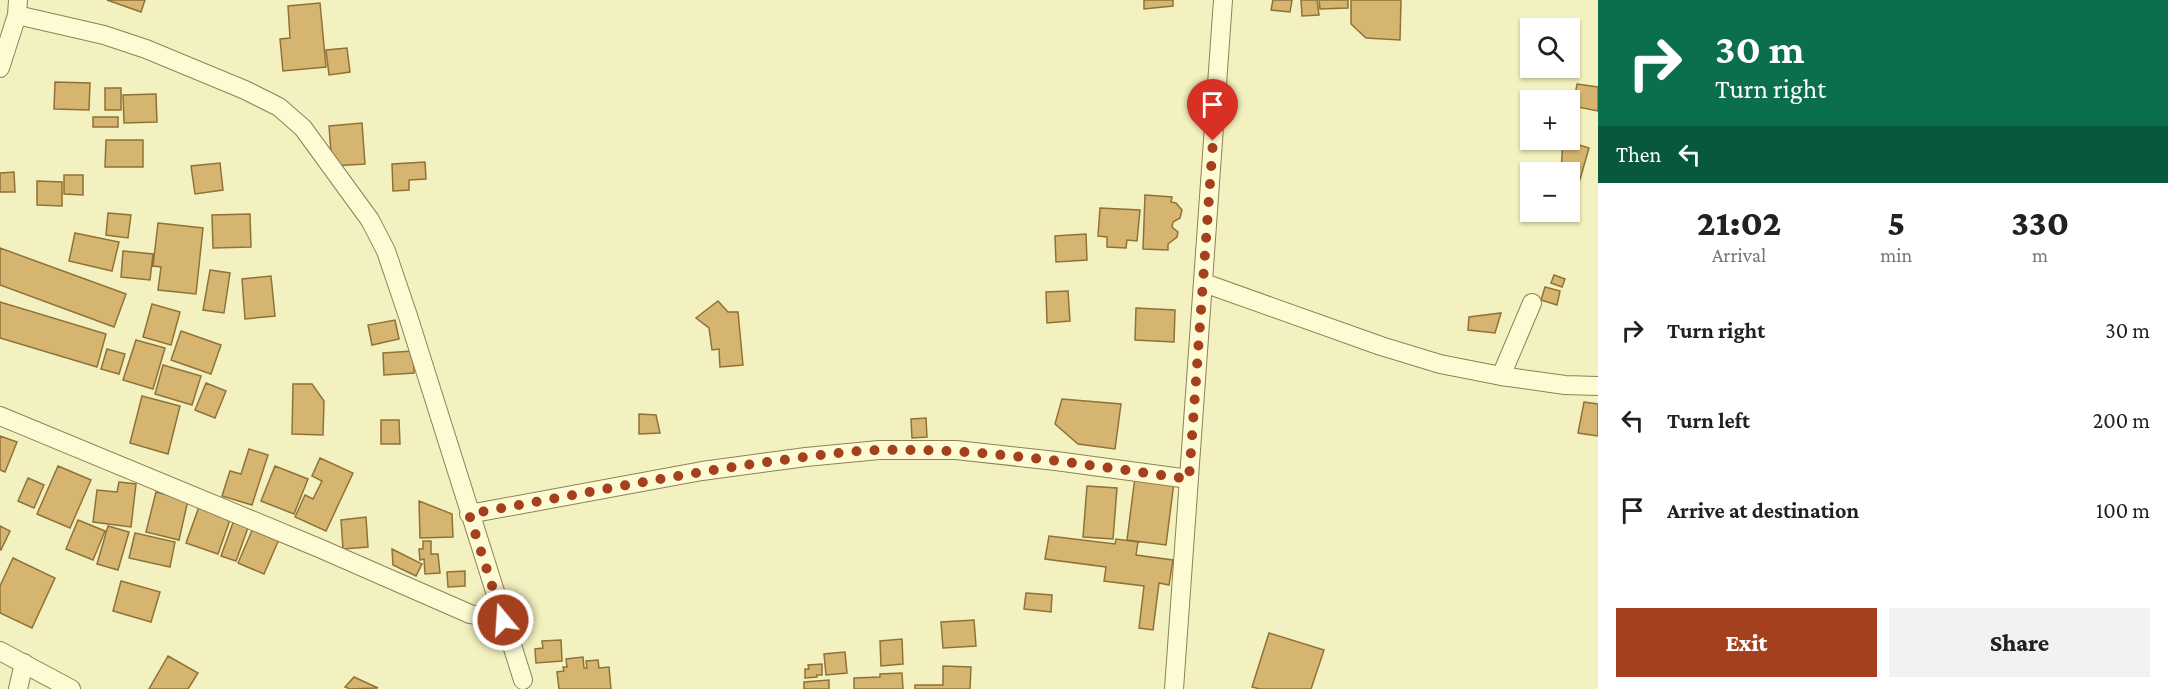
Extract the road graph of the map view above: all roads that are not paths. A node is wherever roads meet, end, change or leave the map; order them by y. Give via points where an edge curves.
1 (1223, 0) edge
2 (17, 8) edge
3 (0, 68) edge
4 (1204, 283) junction
5 (1532, 303) dead end
6 (1501, 376) junction
7 (1598, 386) edge
8 (0, 416) edge
9 (1189, 479) junction
10 (469, 514) junction
11 (503, 620) junction
12 (0, 651) edge
13 (24, 663) junction
14 (523, 680) dead end
15 (18, 689) edge
16 (71, 689) edge
17 (1174, 689) edge

1 - 4 street
2 - 3 street
2 - 10 street via 146,49 246,90 279,107 303,128 370,220 386,251
4 - 6 street via 1381,346 1440,364
4 - 9 street
5 - 6 street
6 - 7 street
8 - 11 street via 470,614
9 - 10 street via 956,450 879,450 702,471
9 - 17 street
10 - 11 street
11 - 14 street
12 - 13 street
13 - 15 street
13 - 16 street

